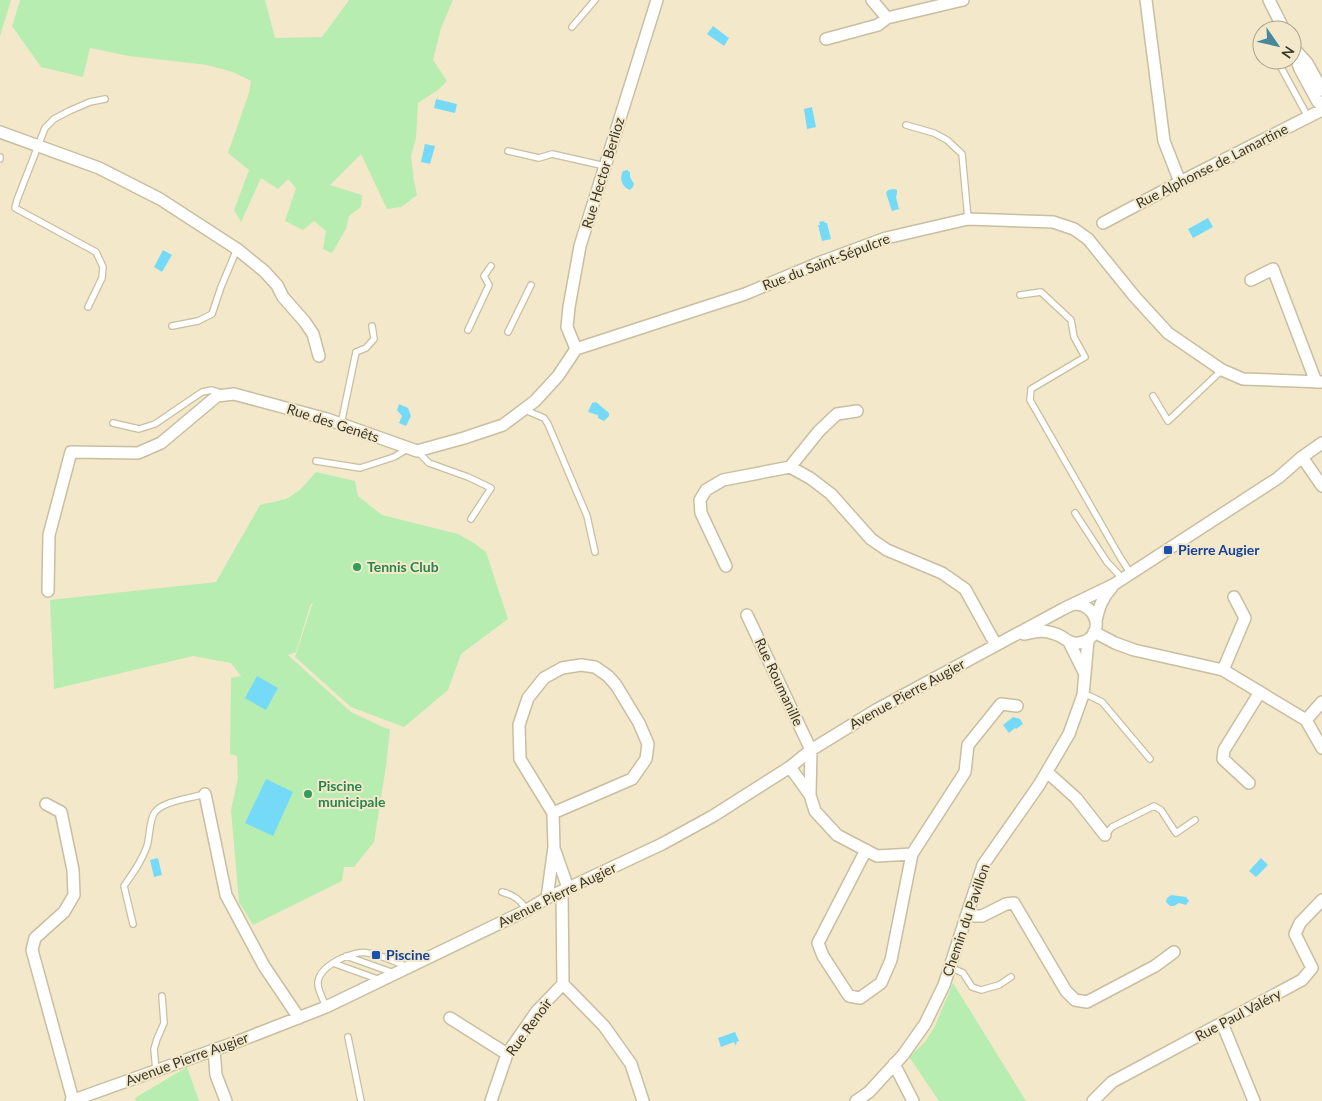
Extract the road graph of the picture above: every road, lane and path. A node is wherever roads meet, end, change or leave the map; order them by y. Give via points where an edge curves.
1 (595, 0) edge
2 (657, 0) edge
3 (872, 0) edge
4 (963, 0) edge
5 (1146, 0) edge
6 (1269, 0) edge
7 (887, 18) junction
8 (1276, 20) edge
9 (572, 27) dead end
10 (826, 39) dead end
11 (1302, 58) edge
12 (1282, 70) edge
13 (1301, 70) edge
14 (1322, 90) edge
15 (105, 100) dead end
16 (1322, 105) edge
17 (1322, 110) edge
18 (1308, 117) junction
19 (906, 125) dead end
20 (0, 132) edge
21 (38, 146) junction
22 (508, 152) dead end
23 (606, 166) junction
24 (1180, 182) junction
25 (968, 219) junction
26 (1103, 223) dead end
27 (237, 249) junction
28 (491, 266) dead end
29 (1251, 280) dead end
30 (531, 285) dead end
31 (1020, 295) dead end
32 (88, 307) dead end
33 (172, 326) dead end
34 (372, 326) dead end
35 (468, 330) dead end
36 (508, 332) dead end
37 (576, 349) junction
38 (319, 356) dead end
39 (1222, 370) junction
40 (1319, 382) edge
41 (225, 395) junction
42 (1153, 396) dead end
43 (524, 409) junction
44 (856, 411) dead end
45 (113, 423) dead end
46 (341, 424) junction
47 (1322, 444) edge
48 (413, 450) junction
49 (1302, 457) junction
50 (316, 461) dead end
51 (790, 467) junction
52 (1322, 486) edge
53 (1074, 513) dead end
54 (471, 519) dead end
55 (595, 552) dead end
56 (726, 566) dead end
57 (1122, 580) junction
58 (48, 591) dead end
59 (1234, 597) dead end
60 (1068, 607) junction
61 (747, 615) dead end
62 (1093, 631) junction
63 (1015, 635) junction
64 (1065, 639) junction
65 (996, 645) junction
66 (1223, 670) junction
67 (1086, 674) junction
68 (1260, 692) junction
69 (1083, 695) junction
70 (1322, 702) edge
71 (1018, 706) dead end
72 (1306, 720) junction
73 (1322, 748) edge
74 (810, 750) junction
75 (1150, 759) dead end
76 (790, 767) junction
77 (1047, 772) junction
78 (1249, 783) dead end
79 (205, 794) joint
80 (810, 795) junction
81 (46, 804) dead end
82 (553, 813) junction
83 (1195, 820) dead end
84 (1105, 835) joint
85 (554, 847) junction
86 (866, 850) junction
87 (912, 854) junction
88 (565, 889) junction
89 (502, 892) dead end
90 (547, 898) junction
91 (1322, 900) edge
92 (527, 910) junction
93 (966, 916) junction
94 (133, 924) dead end
95 (1174, 952) dead end
96 (346, 956) junction
97 (333, 964) junction
98 (950, 967) junction
99 (409, 968) junction
100 (397, 974) junction
101 (1011, 977) dead end
102 (383, 981) junction
103 (562, 984) junction
104 (162, 996) dead end
105 (326, 1007) junction
106 (299, 1018) junction
107 (450, 1018) dead end
108 (1222, 1023) junction
109 (348, 1037) dead end
110 (214, 1049) junction
111 (507, 1054) junction
112 (894, 1064) junction
113 (156, 1070) junction
114 (72, 1101) edge
115 (226, 1101) edge
116 (361, 1101) edge
117 (491, 1101) edge
118 (643, 1101) edge
119 (856, 1101) edge
120 (912, 1101) edge
121 (1093, 1101) edge
122 (1254, 1101) edge

1 - 9 lane
2 - 23 street, Rue Hector Berlioz
3 - 7 street
4 - 7 street
5 - 24 street via 1164,141
6 - 8 street
7 - 10 street via 878,25
11 - 14 street
12 - 18 lane
13 - 16 street
15 - 21 lane via 90,102 54,119 45,128
17 - 18 street, Rue Alphonse de Lamartine
18 - 24 street, Rue Alphonse de Lamartine
19 - 25 lane via 934,133 962,154
20 - 21 street
21 - 27 street via 99,168 151,194
21 - 32 lane via 15,208 96,252 103,267 102,278
22 - 23 lane via 538,158 552,154
23 - 37 street, Rue Hector Berlioz via 580,246 570,303 568,327
24 - 26 street, Rue Alphonse de Lamartine
25 - 37 street, Rue du Saint-Sépulcre via 886,238 745,294
25 - 39 street, Rue du Saint-Sépulcre via 1053,222 1074,229 1088,240 1168,333
27 - 33 lane via 212,314 198,321
27 - 38 street via 277,285 313,334
28 - 35 lane via 484,276 489,285
29 - 40 street via 1273,269
30 - 36 lane
31 - 57 lane via 1041,292 1071,320 1074,337 1085,357 1031,389 1030,400 1120,557
34 - 46 lane via 374,339 366,348 356,352
37 - 43 street via 558,376
39 - 40 street, Rue du Saint-Sépulcre via 1244,379
39 - 42 lane via 1168,421
41 - 45 lane via 212,390 202,392 155,424 139,429
41 - 46 street, Rue des Genêts via 234,394
41 - 58 street via 217,396 161,443 138,454 71,452 49,534
43 - 48 street via 503,425
43 - 55 lane via 544,418 548,424 586,516
44 - 51 street via 837,414
46 - 48 street, Rue des Genêts
47 - 49 street
48 - 50 lane via 360,468
48 - 54 lane via 429,463 491,488
49 - 52 street
49 - 57 street via 1278,478
51 - 56 street via 723,480 706,490 700,500 701,513
51 - 65 street via 830,494 887,550 942,573 965,589
53 - 57 lane
57 - 60 street
57 - 62 street via 1104,596
59 - 66 street via 1245,618
60 - 62 street via 1090,609
60 - 63 street, Avenue Pierre Augier
60 - 64 street via 1057,622 1058,632
61 - 74 street, Rue Roumanille
62 - 64 street via 1082,643
62 - 66 street via 1134,650
62 - 67 street, Chemin du Pavillon
63 - 64 street via 1042,631
63 - 65 street, Avenue Pierre Augier
64 - 67 street
65 - 74 street, Avenue Pierre Augier
66 - 68 street
67 - 69 street, Chemin du Pavillon
68 - 72 street
68 - 78 street via 1224,750 1223,760
69 - 75 lane via 1102,702
69 - 77 street, Chemin du Pavillon via 1069,734
70 - 72 street
71 - 87 street via 1001,704 968,746 965,772
72 - 73 street
74 - 76 street, Avenue Pierre Augier
74 - 80 street
76 - 80 street
76 - 88 street, Avenue Pierre Augier via 713,816
77 - 84 street via 1076,798
77 - 93 street, Chemin du Pavillon via 983,865
79 - 94 lane via 160,807 154,812 143,857 124,886
79 - 106 street via 226,895 264,966
80 - 86 street via 815,811 836,835
81 - 114 street via 61,812 73,870 74,894 64,912 35,938 32,950
82 - 82 street via 520,759 519,725 528,698 544,678 562,668 595,667 616,685 639,722 648,744 646,759 632,779
82 - 85 street
83 - 84 lane via 1176,834 1154,806 1112,827
85 - 88 street
85 - 90 street
86 - 87 street via 877,856
86 - 87 street via 818,943 849,996 860,998 881,984 892,960
88 - 90 street, Avenue Pierre Augier
88 - 103 street
89 - 92 lane via 520,901
90 - 92 street, Avenue Pierre Augier
91 - 108 street, Rue Paul Valéry via 1300,923 1295,934 1311,970 1302,980
92 - 99 street, Avenue Pierre Augier
93 - 95 street via 982,916 1014,903 1066,991 1075,1000 1087,1002 1155,966
93 - 98 street, Chemin du Pavillon
96 - 97 lane
96 - 99 lane via 367,952
96 - 100 lane
97 - 102 lane
97 - 105 lane via 324,968 318,979
98 - 101 lane via 963,973 972,987 981,990
98 - 112 street, Chemin du Pavillon via 925,1024
99 - 100 street, Avenue Pierre Augier
100 - 102 street, Avenue Pierre Augier
102 - 105 street, Avenue Pierre Augier
103 - 111 street, Rue Renoir via 537,1011
103 - 118 street via 604,1026 631,1064
104 - 113 lane via 164,1023 154,1049
105 - 106 street, Avenue Pierre Augier
106 - 110 street, Avenue Pierre Augier
107 - 111 street
108 - 121 street, Rue Paul Valéry via 1112,1082
108 - 122 street
109 - 116 lane
110 - 113 street, Avenue Pierre Augier
110 - 115 street via 216,1075
111 - 117 street, Rue Renoir
112 - 119 street, Chemin du Pavillon via 869,1092
112 - 120 street
113 - 114 street, Avenue Pierre Augier

